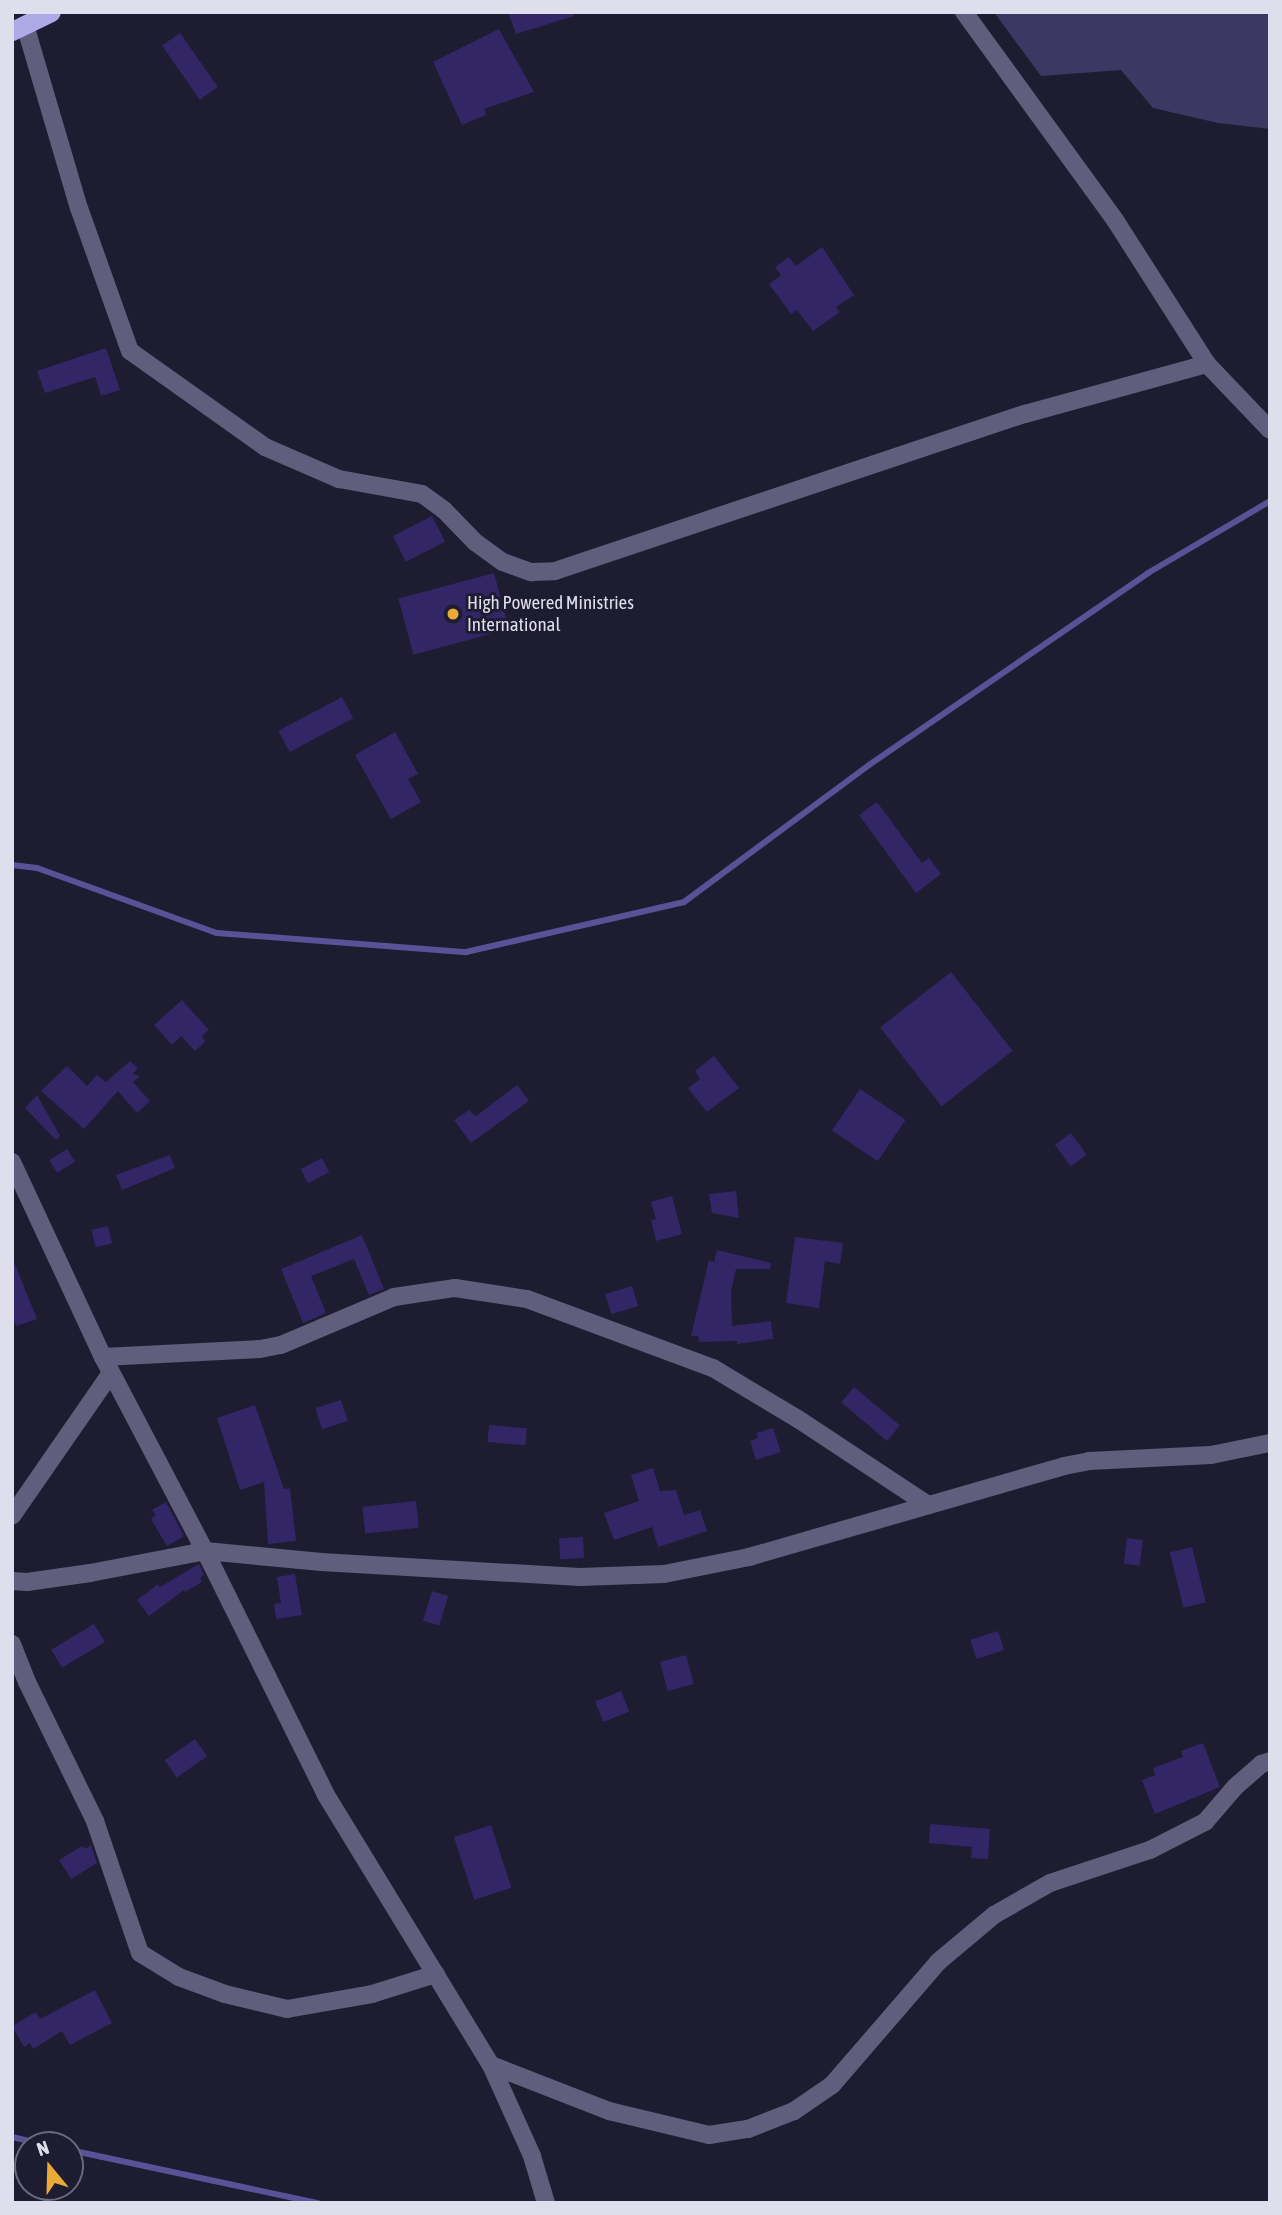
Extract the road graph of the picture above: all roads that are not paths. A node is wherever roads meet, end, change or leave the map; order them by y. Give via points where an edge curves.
1 (51, 12) edge
2 (964, 12) edge
3 (19, 28) edge
4 (1207, 364) junction
5 (1270, 430) edge
6 (12, 1163) edge
7 (107, 1365) junction
8 (1270, 1443) edge
9 (928, 1505) junction
10 (12, 1516) edge
11 (205, 1551) junction
12 (12, 1581) edge
13 (12, 1644) edge
14 (1270, 1761) edge
15 (436, 1974) junction
16 (491, 2065) junction
17 (546, 2203) edge

1 - 3 highway
2 - 4 street via 1115,220
3 - 4 street via 130,351 265,447 339,480 422,494 475,542 503,562 531,572 555,571 1025,414
4 - 5 street
6 - 7 street
7 - 9 street via 281,1345 394,1297 455,1288 527,1299 713,1368
7 - 10 street
7 - 11 street
8 - 9 street via 1211,1455 1089,1461
9 - 11 street via 749,1557 664,1574 580,1577
11 - 12 street via 40,1581
11 - 15 street via 326,1795
13 - 15 street via 95,1821 140,1953 179,1977 287,2009 372,1994
14 - 16 street via 1235,1787 1205,1822 1150,1850 1050,1883 993,1915 938,1962 832,2085 794,2111 748,2129 709,2135 609,2112
15 - 16 street
16 - 17 street via 532,2157

